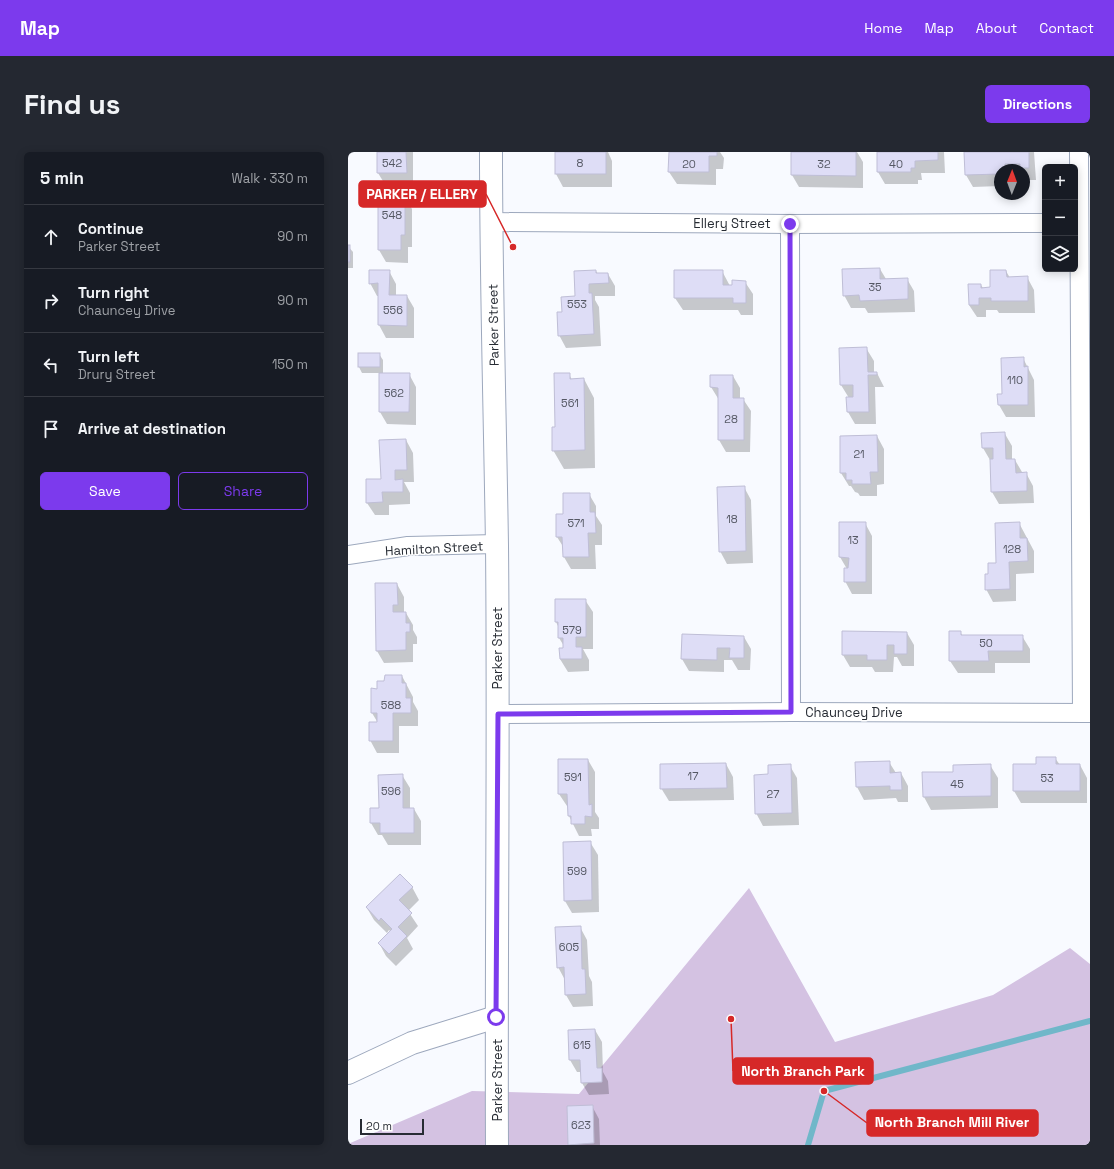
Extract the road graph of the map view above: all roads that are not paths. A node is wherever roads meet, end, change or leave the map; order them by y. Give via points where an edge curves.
1 (491, 152) edge
2 (1078, 152) edge
3 (1077, 200) edge
4 (491, 222) junction
5 (1042, 223) edge
6 (790, 224) junction
7 (1077, 236) edge
8 (497, 544) junction
9 (348, 555) edge
10 (791, 712) junction
11 (1086, 713) edge
12 (498, 714) junction
13 (496, 1017) junction
14 (348, 1072) edge
15 (497, 1145) edge

1 - 4 main road, Parker Street
2 - 3 street
4 - 6 street, Ellery Street
4 - 8 main road, Parker Street
5 - 6 street, Ellery Street
6 - 10 street
7 - 11 street
8 - 9 street, Hamilton Street via 408,546
8 - 12 main road, Parker Street
10 - 11 street, Chauncey Drive
10 - 12 street, Chauncey Drive
12 - 13 main road, Parker Street
13 - 14 main road via 412,1043
13 - 15 main road, Parker Street

